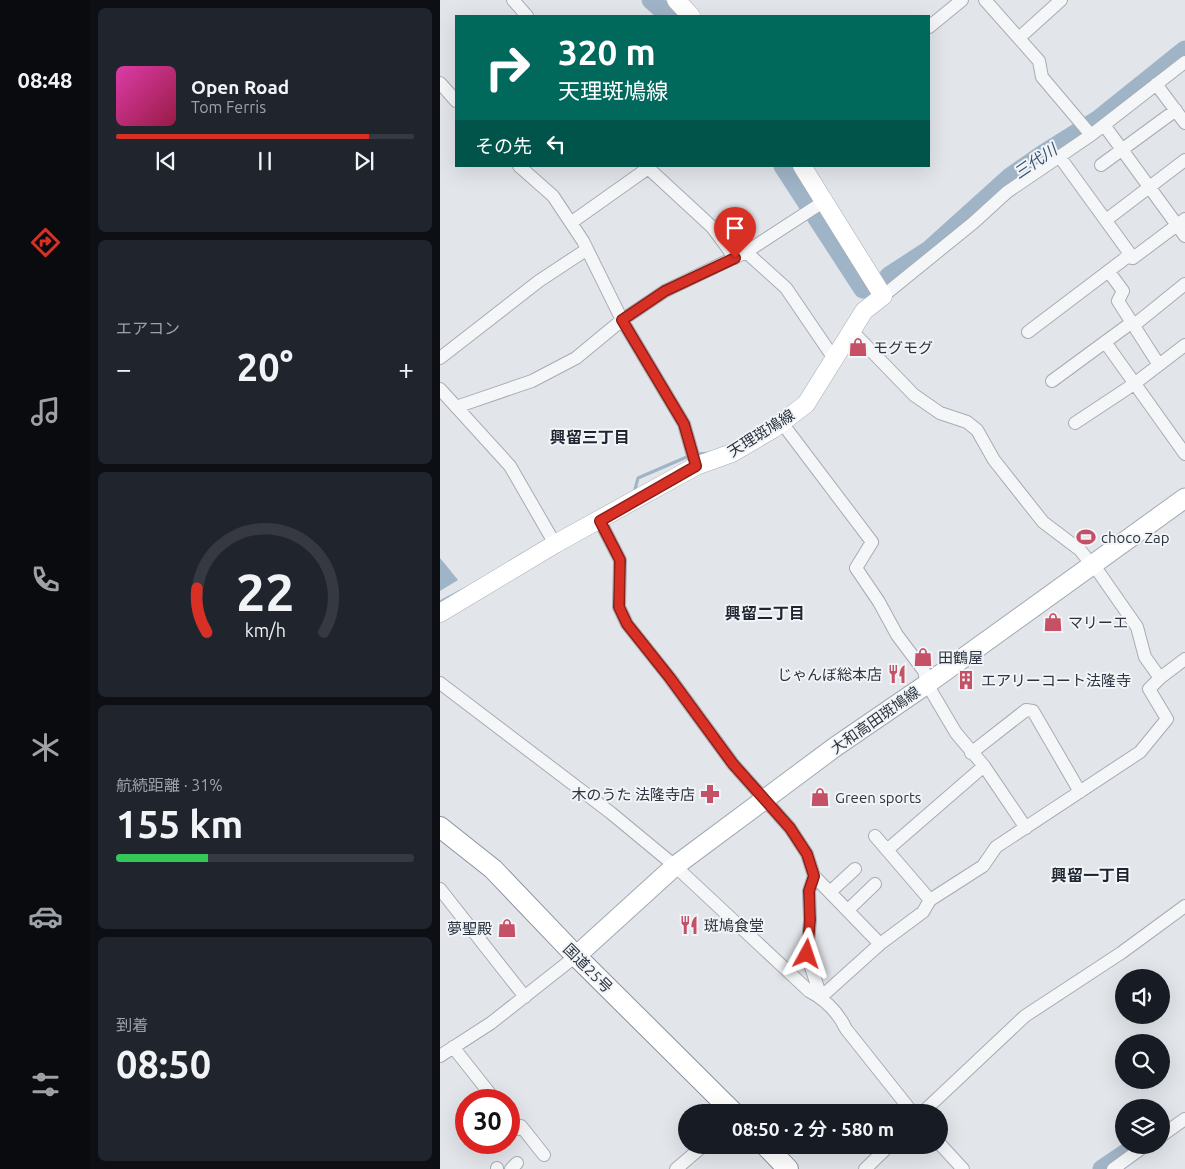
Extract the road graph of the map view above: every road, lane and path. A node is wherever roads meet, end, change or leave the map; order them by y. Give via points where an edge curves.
1 (513, 0) edge
2 (676, 0) edge
3 (962, 0) edge
4 (985, 0) edge
5 (1060, 0) edge
6 (526, 15) edge
7 (690, 15) edge
8 (930, 26) edge
9 (1019, 38) junction
10 (1185, 62) edge
11 (440, 83) edge
12 (1156, 84) junction
13 (455, 99) edge
14 (1176, 110) junction
15 (1185, 123) edge
16 (1104, 125) junction
17 (1086, 129) junction
18 (1122, 150) junction
19 (1060, 156) junction
20 (1185, 160) edge
21 (1101, 165) dead end
22 (520, 167) edge
23 (648, 167) edge
24 (802, 167) edge
25 (1150, 187) junction
26 (815, 207) junction
27 (1106, 220) junction
28 (572, 222) junction
29 (1181, 222) edge
30 (1185, 236) edge
31 (586, 250) junction
32 (741, 255) junction
33 (1133, 258) junction
34 (1109, 272) junction
35 (1185, 284) edge
36 (883, 296) junction
37 (622, 320) junction
38 (1132, 324) junction
39 (853, 332) junction
40 (1028, 332) dead end
41 (1106, 342) junction
42 (1185, 345) edge
43 (440, 358) edge
44 (835, 360) junction
45 (1159, 365) junction
46 (1052, 381) dead end
47 (1134, 384) junction
48 (440, 389) edge
49 (456, 407) junction
50 (782, 423) junction
51 (1075, 423) dead end
52 (1185, 454) edge
53 (696, 461) junction
54 (1185, 498) edge
55 (600, 521) junction
56 (553, 541) junction
57 (1092, 564) junction
58 (440, 613) edge
59 (1185, 659) edge
60 (1160, 678) junction
61 (440, 683) edge
62 (927, 684) junction
63 (971, 753) junction
64 (984, 766) junction
65 (1080, 792) junction
66 (764, 799) junction
67 (440, 827) edge
68 (1026, 828) junction
69 (875, 836) dead end
70 (887, 850) junction
71 (676, 866) junction
72 (854, 869) dead end
73 (814, 876) junction
74 (875, 884) dead end
75 (440, 888) edge
76 (830, 892) junction
77 (930, 900) junction
78 (1185, 906) edge
79 (848, 910) junction
80 (880, 944) junction
81 (576, 956) junction
82 (525, 997) junction
83 (821, 997) junction
84 (453, 1047) junction
85 (440, 1056) edge
86 (486, 1089) edge
87 (725, 1104) edge
88 (906, 1104) edge
89 (932, 1104) edge
90 (1185, 1119) edge
91 (520, 1127) edge
92 (1170, 1130) edge
93 (948, 1152) edge
94 (694, 1154) edge
95 (774, 1154) edge
96 (881, 1154) edge
97 (1134, 1154) edge
98 (544, 1155) dead end
99 (676, 1169) edge
100 (788, 1169) edge
101 (865, 1169) edge
102 (963, 1169) edge
103 (1113, 1169) edge

1 - 6 street
2 - 7 main road
3 - 8 street
4 - 9 street
5 - 9 street
9 - 17 street via 1039,61 1042,77
10 - 12 street
11 - 13 street
12 - 14 street
12 - 16 street
14 - 15 street
14 - 18 street
16 - 17 street
16 - 18 street
17 - 19 street
18 - 21 street
18 - 25 street
19 - 27 street
19 - 36 street via 1007,192
20 - 25 street
22 - 28 street via 553,196
23 - 28 street
23 - 32 street
24 - 26 main road
25 - 27 street
25 - 29 street
26 - 32 street
26 - 36 main road
27 - 33 street
28 - 31 street
29 - 30 street
29 - 33 street
31 - 37 street
31 - 43 street
32 - 37 street via 665,291
32 - 44 street via 786,288
33 - 34 street via 1127,257
34 - 38 street via 1122,291 1118,301
34 - 40 street
35 - 38 street
36 - 39 main road, 天理斑鳩線 via 864,311
37 - 49 street via 576,358 532,381
37 - 53 street via 684,424
38 - 41 street
38 - 45 street
39 - 44 main road, 天理斑鳩線
39 - 57 street via 914,395 940,413 968,422 977,430 994,460 1042,522 1080,550
41 - 46 street
41 - 47 street
42 - 45 street
44 - 50 main road, 天理斑鳩線 via 806,404
45 - 47 street
47 - 51 street
47 - 52 street
48 - 49 street
49 - 56 street via 510,466
50 - 53 main road, 天理斑鳩線 via 732,453
50 - 62 street via 872,542 856,568 897,635 924,671
53 - 55 main road, 天理斑鳩線
54 - 57 main road, 大和高田斑鳩線
55 - 56 main road, 天理斑鳩線
55 - 66 street via 620,560 619,607 627,624 733,764
56 - 58 main road, 天理斑鳩線
57 - 60 street via 1137,627 1145,657
57 - 62 main road, 大和高田斑鳩線
59 - 60 street
60 - 65 street via 1149,689 1167,719 1140,752
61 - 71 street
62 - 63 street
62 - 66 main road, 大和高田斑鳩線
63 - 64 street
63 - 65 street via 1026,710 1033,711
64 - 68 street
64 - 70 street
65 - 68 street
66 - 71 main road, 大和高田斑鳩線
66 - 73 street via 790,828 807,854
67 - 81 highway, 国道25号 via 493,869
68 - 77 street via 996,848 983,866
69 - 70 street
70 - 77 street
71 - 81 main road, 大和高田斑鳩線
71 - 83 street via 809,990
72 - 76 street
73 - 76 street
73 - 83 street via 809,891 807,954
74 - 79 street
75 - 82 street
76 - 79 street
77 - 80 street via 923,912
78 - 89 street via 1025,1016
79 - 80 street
80 - 83 street
81 - 82 street
81 - 87 highway, 国道25号
82 - 84 street
83 - 88 street via 841,1017 846,1029
84 - 85 street
84 - 86 street
90 - 92 street
91 - 98 street
93 - 102 street
94 - 99 street
95 - 100 highway
96 - 101 street
97 - 103 street

